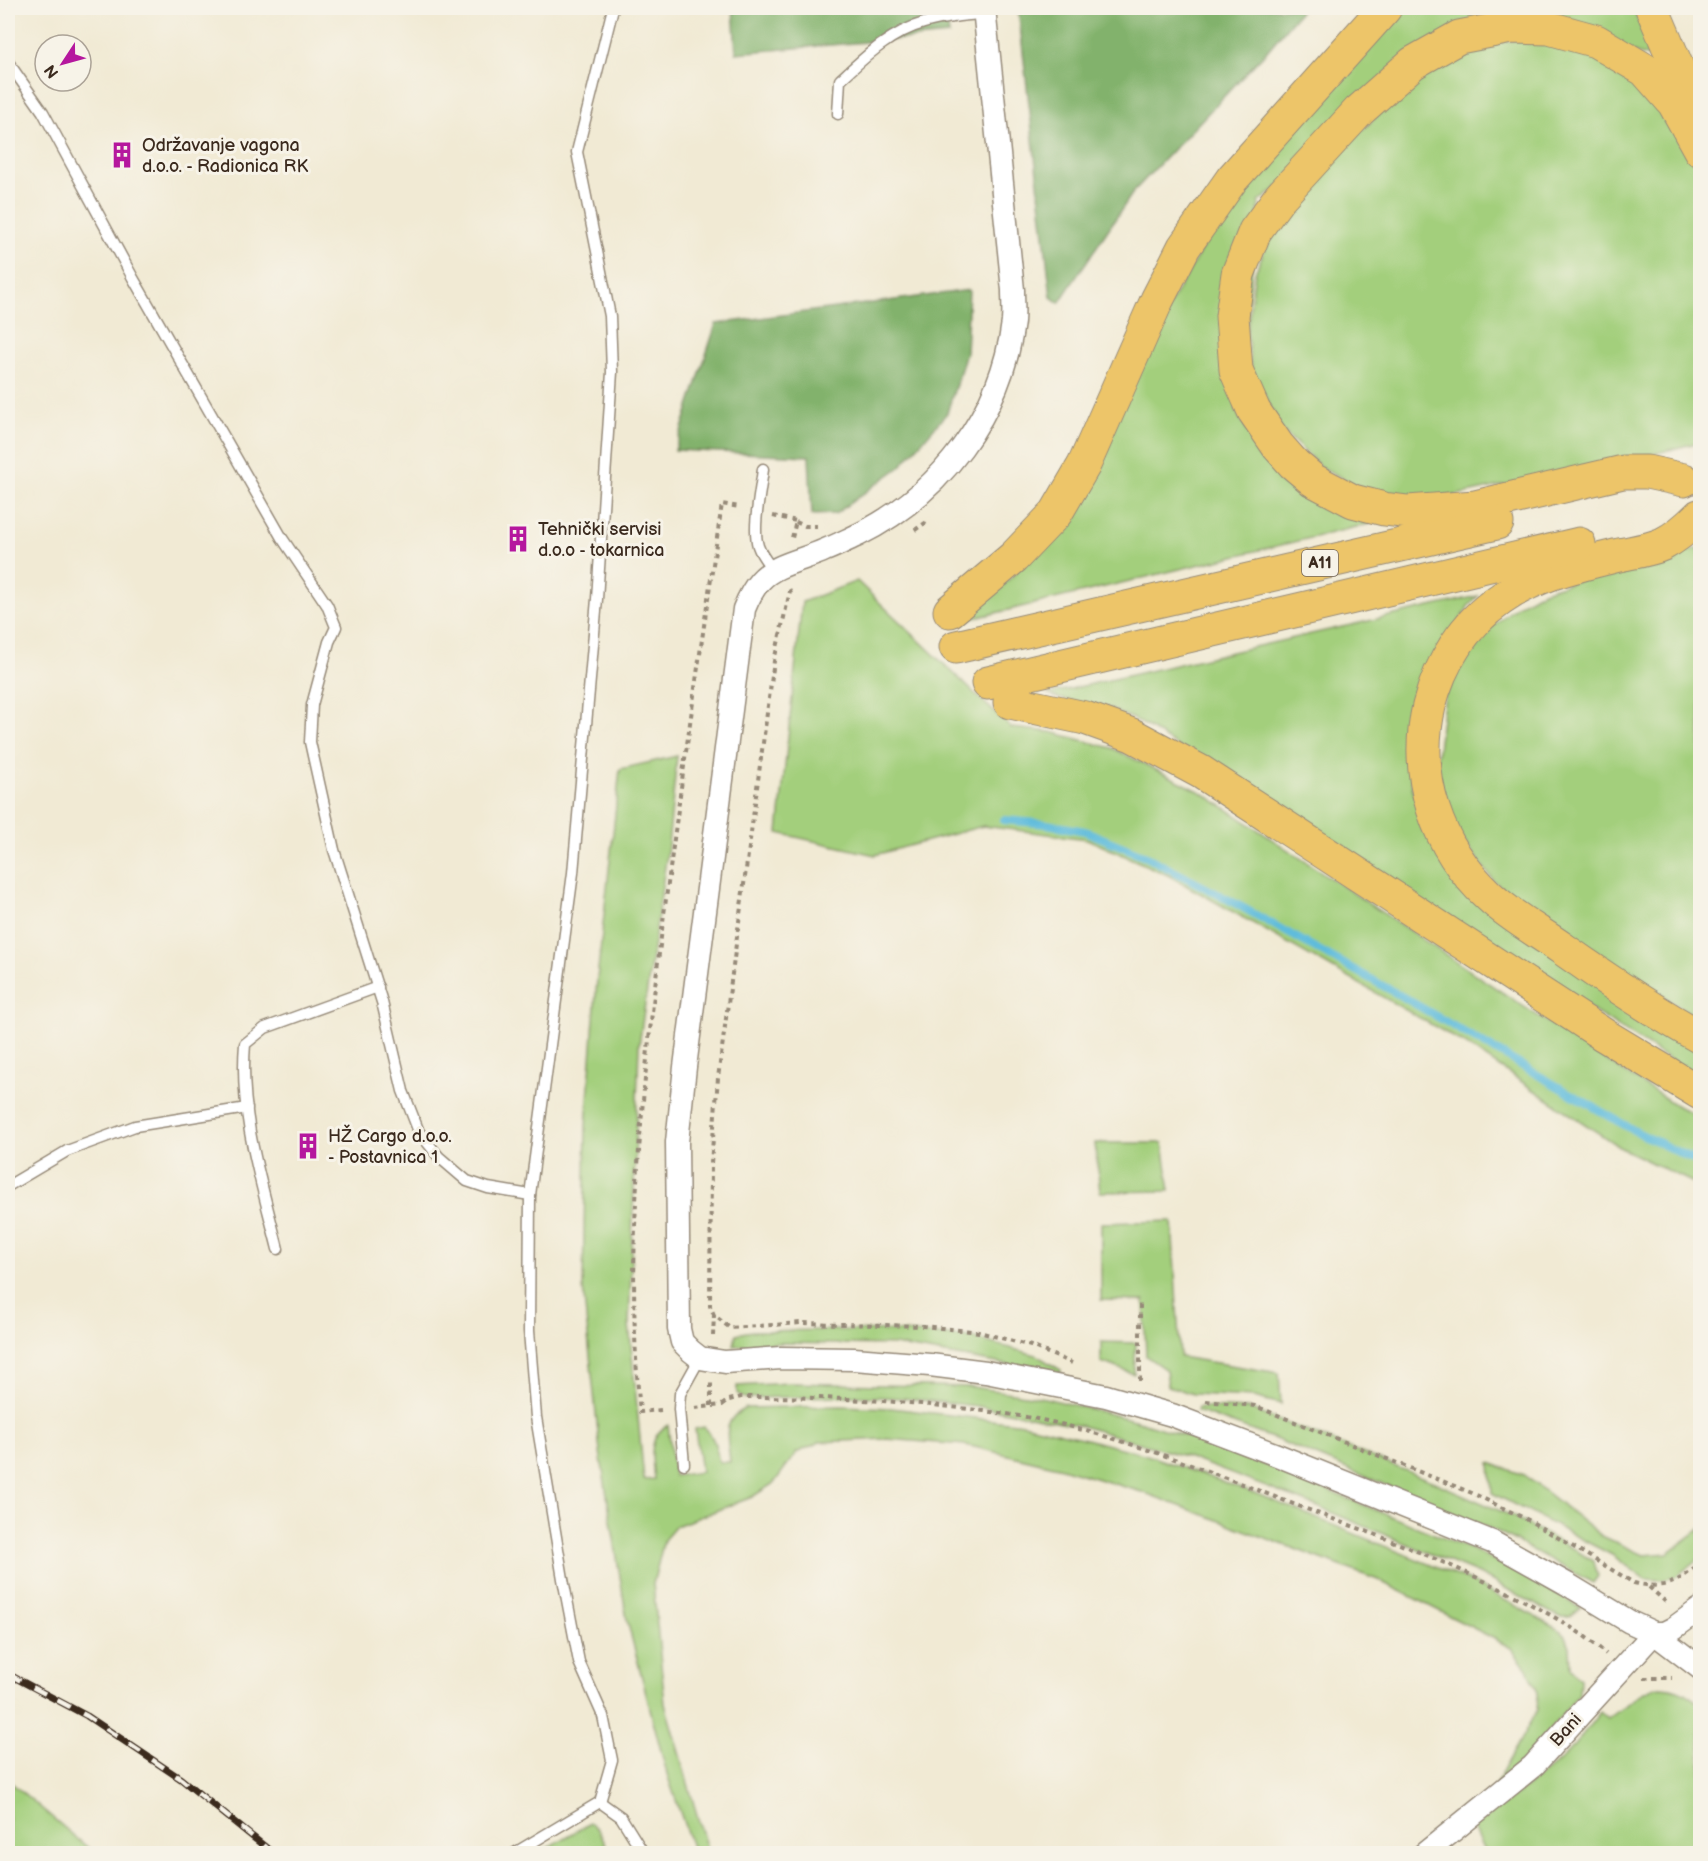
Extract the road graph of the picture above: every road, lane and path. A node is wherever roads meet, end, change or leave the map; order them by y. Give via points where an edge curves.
1 (614, 8) edge
2 (1385, 8) edge
3 (1652, 8) edge
4 (984, 10) edge
5 (8, 62) edge
6 (838, 114) dead end
7 (1701, 122) edge
8 (1701, 150) edge
9 (764, 469) dead end
10 (1692, 478) edge
11 (740, 507) dead end
12 (1700, 516) edge
13 (775, 517) dead end
14 (929, 520) dead end
15 (796, 521) junction
16 (820, 526) dead end
17 (912, 532) dead end
18 (792, 538) dead end
19 (773, 570) junction
20 (800, 586) dead end
21 (950, 611) dead end
22 (956, 647) dead end
23 (378, 987) junction
24 (1701, 1037) edge
25 (1701, 1093) edge
26 (246, 1108) junction
27 (8, 1186) edge
28 (530, 1196) junction
29 (278, 1249) dead end
30 (1140, 1300) dead end
31 (714, 1315) junction
32 (713, 1338) dead end
33 (700, 1358) junction
34 (1079, 1366) dead end
35 (1130, 1382) dead end
36 (711, 1383) dead end
37 (1199, 1400) dead end
38 (711, 1406) junction
39 (699, 1407) dead end
40 (657, 1410) dead end
41 (684, 1464) dead end
42 (1701, 1563) edge
43 (1648, 1586) junction
44 (1663, 1600) dead end
45 (1701, 1610) edge
46 (1654, 1633) junction
47 (1591, 1640) dead end
48 (1701, 1668) edge
49 (1639, 1679) dead end
50 (1681, 1682) dead end
51 (600, 1802) junction
52 (513, 1854) edge
53 (644, 1854) edge
54 (1424, 1854) edge

1 - 28 lane via 577,152 610,316 612,372 573,873
2 - 21 highway via 1232,179 1184,247 1084,465 1056,513 1014,557
3 - 7 highway
4 - 6 lane via 925,22 871,52 840,80
4 - 19 street via 1013,290 1010,343 996,384 956,456 913,500 861,533
5 - 23 lane via 43,112 133,278 282,538 327,605 336,627 312,705 310,742 334,850
8 - 10 highway via 1674,103 1645,70 1596,41 1530,27 1459,37 1413,63 1374,97 1280,197 1255,231 1238,274 1232,316 1236,370 1254,411 1294,464 1313,480 1353,501 1408,512 1436,511 1475,507 1623,472
9 - 19 lane via 757,543
10 - 22 highway, A11
11 - 40 path via 722,504 677,808 645,1069 636,1192 633,1320 640,1412
12 - 24 highway via 1661,545 1542,577 1481,614 1464,632 1442,671 1425,724 1423,756 1432,810 1444,838 1472,879 1490,897 1596,972
12 - 25 highway, A11 via 999,693 1132,735 1201,772 1604,1035
13 - 15 path
14 - 17 path
15 - 16 path via 805,526
15 - 18 path
19 - 33 street via 756,586 744,609 677,1142 679,1329 682,1342
20 - 31 path via 789,591 774,661 718,1078 709,1290
23 - 26 lane via 265,1028 245,1044
23 - 28 lane via 403,1091 419,1132 467,1181
26 - 27 lane via 135,1126 67,1151
26 - 29 lane via 249,1136
28 - 51 lane via 529,1330 536,1417 579,1662 603,1716 612,1760
30 - 35 path via 1140,1385
31 - 32 path
31 - 34 path via 730,1329 801,1323 923,1326 979,1332 1031,1346
33 - 41 lane via 680,1394
33 - 46 street via 725,1362 854,1359 930,1365 1044,1383 1172,1415 1492,1542
36 - 38 path
37 - 43 path via 1255,1406 1472,1494 1530,1521 1634,1583
38 - 39 path
38 - 47 path via 722,1406 741,1397 834,1397 949,1406 1078,1428 1175,1458 1473,1574 1559,1618
42 - 43 path via 1675,1582
43 - 44 path
45 - 46 street via 1674,1628
46 - 48 street
46 - 54 street, Bani via 1533,1766
49 - 50 path via 1674,1678
51 - 52 lane
51 - 53 lane via 621,1817

